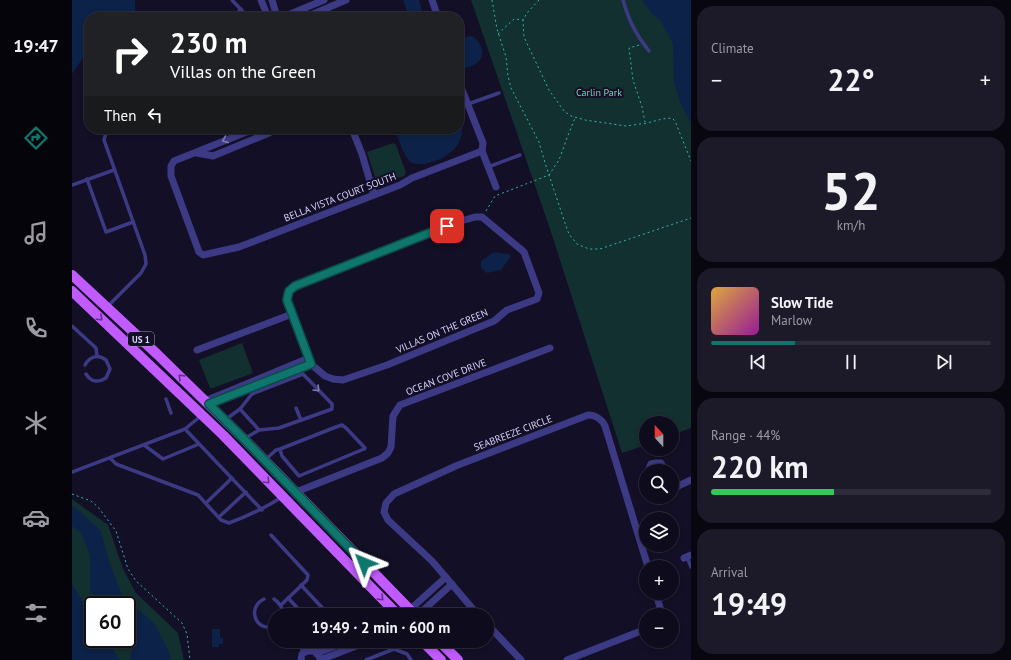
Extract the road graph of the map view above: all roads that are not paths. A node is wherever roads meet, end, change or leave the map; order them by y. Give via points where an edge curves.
1 (232, 0) edge
2 (261, 0) edge
3 (272, 0) edge
4 (324, 0) edge
5 (346, 0) edge
6 (432, 0) edge
7 (623, 0) edge
8 (241, 9) junction
9 (238, 12) edge
10 (244, 12) edge
11 (266, 12) edge
12 (276, 12) edge
13 (295, 12) edge
14 (318, 12) edge
15 (436, 12) edge
16 (649, 50) dead end
17 (499, 93) dead end
18 (464, 94) edge
19 (468, 104) junction
20 (106, 134) edge
21 (267, 134) edge
22 (354, 134) edge
23 (238, 135) joint
24 (241, 145) junction
25 (482, 151) junction
26 (196, 153) junction
27 (520, 155) dead end
28 (488, 167) junction
29 (114, 170) junction
30 (87, 179) junction
31 (72, 185) edge
32 (496, 188) dead end
33 (374, 195) junction
34 (133, 222) junction
35 (72, 275) edge
36 (72, 282) edge
37 (72, 291) edge
38 (103, 304) junction
39 (292, 314) junction
40 (72, 326) edge
41 (550, 348) dead end
42 (197, 350) dead end
43 (97, 356) junction
44 (310, 361) junction
45 (85, 365) dead end
46 (86, 374) dead end
47 (162, 376) junction
48 (166, 399) dead end
49 (207, 403) junction
50 (240, 408) junction
51 (296, 408) dead end
52 (171, 413) dead end
53 (202, 415) junction
54 (225, 420) junction
55 (301, 420) junction
56 (185, 429) junction
57 (259, 430) junction
58 (244, 439) junction
59 (199, 444) junction
60 (144, 445) junction
61 (280, 448) junction
62 (110, 458) junction
63 (265, 460) junction
64 (651, 464) edge
65 (662, 464) edge
66 (72, 472) edge
67 (232, 478) junction
68 (691, 480) edge
69 (679, 486) edge
70 (246, 492) junction
71 (296, 492) junction
72 (282, 497) junction
73 (206, 503) junction
74 (262, 510) junction
75 (219, 517) junction
76 (271, 535) dead end
77 (687, 557) edge
78 (646, 560) edge
79 (364, 563) junction
80 (691, 567) edge
81 (446, 577) junction
82 (452, 584) junction
83 (301, 585) junction
84 (432, 590) junction
85 (439, 596) junction
86 (288, 598) junction
87 (264, 599) dead end
88 (274, 600) dead end
89 (281, 605) junction
90 (282, 608) edge
91 (297, 608) edge
92 (323, 608) edge
93 (391, 608) edge
94 (406, 608) edge
95 (417, 608) edge
96 (421, 608) edge
97 (472, 608) edge
98 (268, 627) edge
99 (494, 631) edge
100 (639, 632) edge
101 (301, 648) edge
102 (337, 648) edge
103 (348, 648) edge
104 (429, 648) edge
105 (447, 648) edge
106 (304, 652) junction
107 (319, 658) edge
108 (301, 660) edge
109 (366, 660) edge
110 (412, 660) edge
111 (441, 660) edge
112 (458, 660) edge
113 (521, 660) edge
114 (567, 660) edge

1 - 8 lane
2 - 11 street
3 - 12 street
4 - 13 street
5 - 14 street
6 - 15 street
7 - 16 lane via 637,36
8 - 9 lane
8 - 10 lane
17 - 19 lane
18 - 19 street
19 - 25 street via 483,143
20 - 29 lane via 104,140
21 - 24 street
22 - 33 street
23 - 24 street
23 -> 26 street
24 - 26 street via 213,156
25 - 28 street
25 - 33 street, BELLA VISTA COURT SOUTH
26 - 33 street, BELLA VISTA COURT SOUTH via 174,161 171,176 199,252 203,255 239,247
27 - 28 lane
28 - 32 street
29 - 30 lane
29 - 34 lane
30 - 31 lane
30 - 34 lane via 106,232
34 - 38 lane via 146,264 141,273
35 - 38 main road, US 1
36 - 38 main road via 86,295
37 -> 47 main road, US 1
49 -> 38 main road, US 1
39 - 42 street
39 - 44 street, VILLAS ON THE GREEN
39 - 44 street, VILLAS ON THE GREEN via 287,300 289,291 295,286 475,217 482,217 524,252 539,293 537,298 507,310 494,321 343,380 325,376
40 - 43 lane via 96,348
41 - 71 street, OCEAN COVE DRIVE via 400,405 393,416 392,440 388,453 382,458
43 - 45 lane
43 - 46 lane via 106,360 109,374 98,381 90,379
44 - 49 street
47 - 53 main road, US 1
47 - 58 main road via 174,382 235,440
48 - 52 lane
49 - 54 main road, US 1
50 - 54 lane
50 -> 55 lane via 252,394 303,374 332,404 332,409
50 - 57 lane
51 - 55 lane
53 - 56 lane
53 -> 72 main road, US 1
54 - 58 main road, US 1
55 - 57 lane via 279,428
56 - 59 lane
56 - 60 lane
57 - 58 lane
58 - 63 main road, US 1
59 - 60 lane via 163,459
59 - 67 lane
60 - 62 lane
61 - 61 lane via 342,426 365,448 299,476 282,456
61 - 63 lane
62 - 66 lane
62 - 73 lane via 116,464 198,495
63 - 71 main road, US 1
64 - 65 street
67 - 70 lane
67 - 73 lane
68 - 69 street
70 - 74 lane
70 - 75 lane
71 - 79 main road, US 1
72 - 74 lane
72 - 79 main road via 297,502 340,545
72 -> 93 main road, US 1
73 - 75 lane
74 - 75 lane via 229,523
76 - 83 lane via 308,575 309,578
77 - 80 lane
78 - 81 street, SEABREEZE CIRCLE via 605,426 600,419 588,415 458,465 390,498 386,503 386,519
79 - 94 main road, US 1
81 - 82 street, SEABREEZE CIRCLE
81 - 84 street
82 - 85 street
82 - 97 street, SEABREEZE CIRCLE
83 - 86 lane
83 - 92 lane
84 - 85 street
84 - 95 street
85 - 96 street
86 - 89 lane
86 - 91 lane
87 - 98 lane via 257,604 254,615 256,621
88 - 89 lane
89 - 90 lane
99 - 113 street
100 - 114 street
101 - 106 lane
102 - 107 street
103 - 107 street
104 - 111 main road
105 - 112 main road
106 - 107 street via 311,650
106 - 108 street
109 - 110 lane via 394,649 407,654

